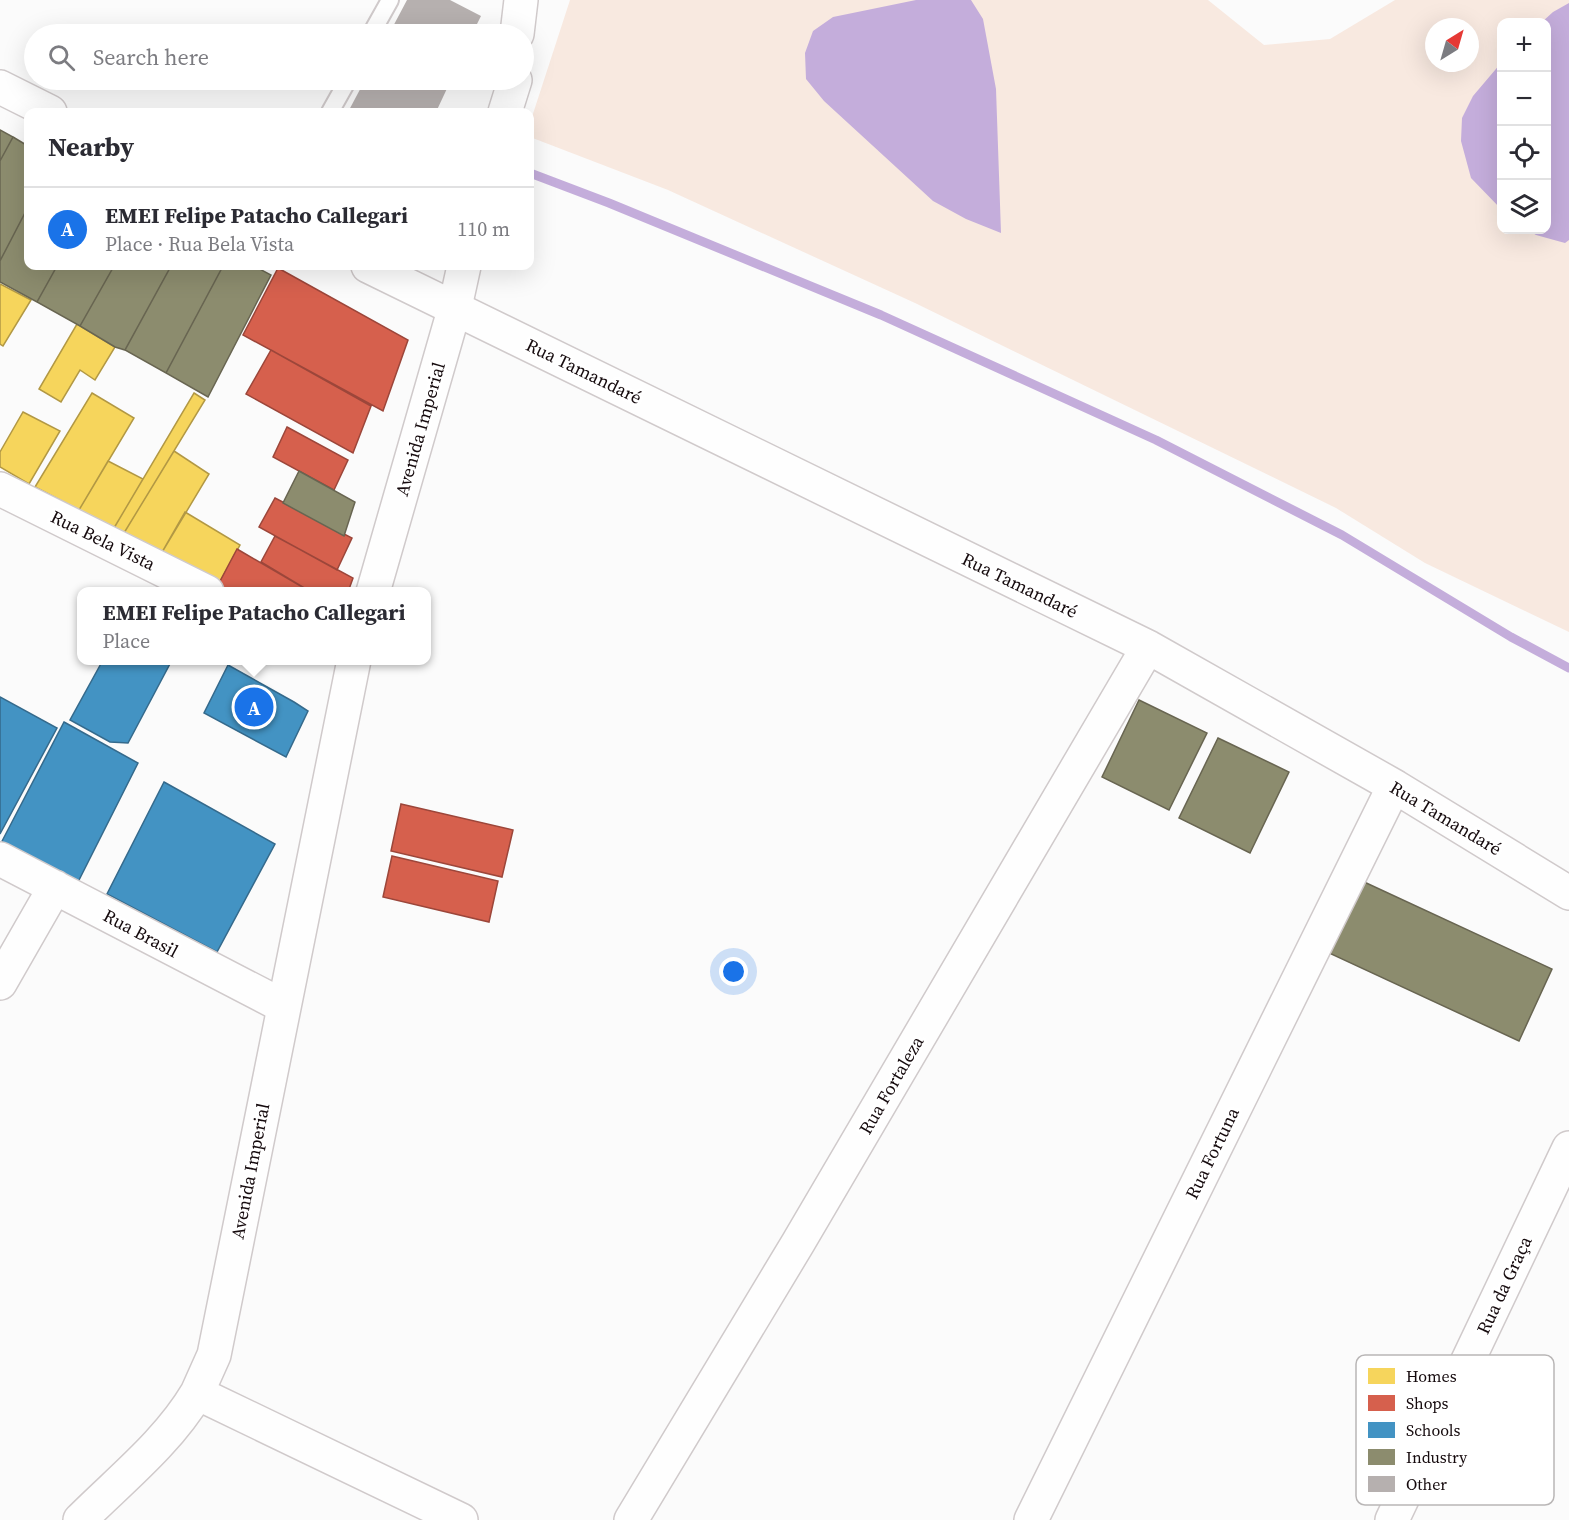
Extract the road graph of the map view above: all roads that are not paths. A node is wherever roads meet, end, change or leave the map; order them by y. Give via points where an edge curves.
1 (390, 0) edge
2 (521, 0) edge
3 (377, 24) edge
4 (518, 24) edge
5 (0, 87) edge
6 (342, 90) edge
7 (512, 90) edge
8 (42, 108) edge
9 (332, 108) edge
10 (506, 108) edge
11 (376, 270) edge
12 (463, 270) edge
13 (454, 307) junction
14 (0, 489) edge
15 (199, 587) edge
16 (374, 587) edge
17 (1148, 647) junction
18 (350, 665) edge
19 (1394, 786) junction
20 (0, 859) edge
21 (55, 887) junction
22 (1569, 893) edge
23 (0, 983) edge
24 (283, 1006) junction
25 (1569, 1148) edge
26 (1471, 1355) edge
27 (197, 1393) junction
28 (1399, 1505) edge
29 (80, 1520) edge
30 (461, 1520) edge
31 (631, 1520) edge
32 (1030, 1520) edge
33 (1392, 1520) edge

1 - 3 lane
2 - 4 street
5 - 8 street
6 - 9 lane
7 - 10 street
11 - 13 street, Rua Tamandaré
12 - 13 street, Avenida Imperial
13 - 16 street, Avenida Imperial
13 - 17 street, Rua Tamandaré
14 - 15 street, Rua Bela Vista
17 - 19 street, Rua Tamandaré
17 - 31 street, Rua Fortaleza via 798,1244
18 - 24 street, Avenida Imperial
19 - 22 street, Rua Tamandaré
19 - 32 street, Rua Fortuna
20 - 21 street, Rua Brasil
21 - 23 street
21 - 24 street, Rua Brasil
24 - 27 street, Avenida Imperial via 214,1356
25 - 26 street, Rua da Graça
27 - 29 street, Avenida Imperial via 165,1436
27 - 30 street
28 - 33 street, Rua da Graça

